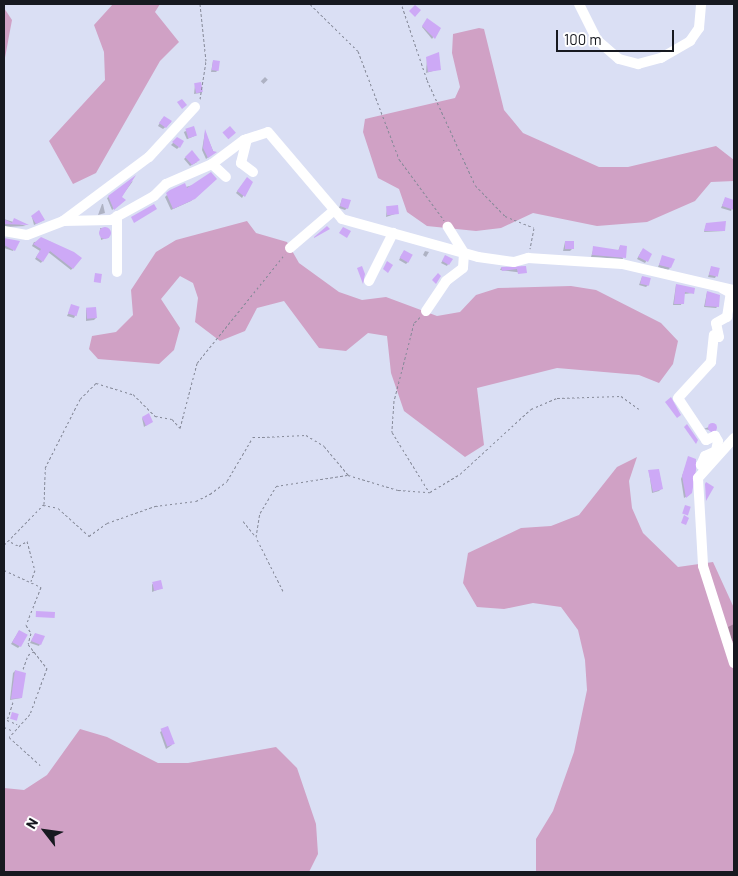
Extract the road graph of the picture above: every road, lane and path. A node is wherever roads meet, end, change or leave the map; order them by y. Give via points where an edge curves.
1 (200, 4) edge
2 (310, 4) edge
3 (579, 4) edge
4 (701, 4) edge
5 (402, 6) dead end
6 (195, 107) joint
7 (247, 139) junction
8 (212, 164) junction
9 (253, 172) dead end
10 (226, 177) dead end
11 (332, 212) junction
12 (117, 216) junction
13 (63, 221) junction
14 (448, 227) joint
15 (4, 231) edge
16 (392, 233) junction
17 (290, 248) joint
18 (464, 253) junction
19 (528, 258) junction
20 (117, 272) dead end
21 (369, 281) dead end
22 (722, 288) junction
23 (734, 290) edge
24 (426, 311) joint
25 (639, 410) dead end
26 (734, 438) edge
27 (705, 469) junction
28 (348, 475) junction
29 (430, 492) junction
30 (43, 505) junction
31 (243, 521) dead end
32 (256, 537) junction
33 (10, 542) junction
34 (4, 545) edge
35 (4, 570) edge
36 (31, 581) junction
37 (283, 591) dead end
38 (36, 651) junction
39 (734, 663) edge
40 (23, 670) dead end
41 (13, 702) dead end
42 (18, 725) junction
43 (4, 727) edge
44 (11, 730) junction
45 (40, 765) dead end

1 - 6 path via 206,61 204,93
2 - 14 path via 358,51 399,159
3 - 4 street via 597,40 620,59 638,64 678,50 690,41 699,28
5 - 19 path via 427,80 475,185 505,216 534,228
6 - 13 street via 149,157
7 - 8 street
7 - 9 street via 241,163
7 - 11 street via 270,132
8 - 10 street
8 - 12 street via 166,184 154,196
11 - 16 street
11 - 17 street
12 - 13 street
12 - 20 street
13 - 15 street via 27,235
14 - 18 street
16 - 18 street
16 - 21 street
17 - 30 path via 196,363 180,428 172,419 155,416 133,394 96,383 80,398 45,468
18 - 19 street via 514,262
18 - 24 street via 463,268 446,281
19 - 22 street via 622,264
22 - 23 street
22 - 27 street via 731,293 727,317 716,323 719,337 714,335 716,349 712,349 711,362 678,398 706,440 715,436 718,441 716,451 705,456 702,465
24 - 29 path via 414,323 392,425
25 - 29 path via 621,396 557,398 531,409 460,474
26 - 27 street
27 - 39 street via 698,478 703,566
28 - 29 path via 398,490
28 - 30 path via 324,446 306,435 253,437 227,481 196,501 155,506 107,523 89,536 58,508
28 - 32 path via 276,486 260,513
30 - 33 path
31 - 32 path
32 - 37 path
33 - 34 path
33 - 36 path via 18,546 27,541 35,570
35 - 36 path
36 - 38 path via 41,587 26,625 31,633 28,644
38 - 40 path via 28,656
38 - 42 path via 47,668 30,714
41 - 42 path via 8,720
42 - 44 path
43 - 44 path
44 - 45 path via 13,742

